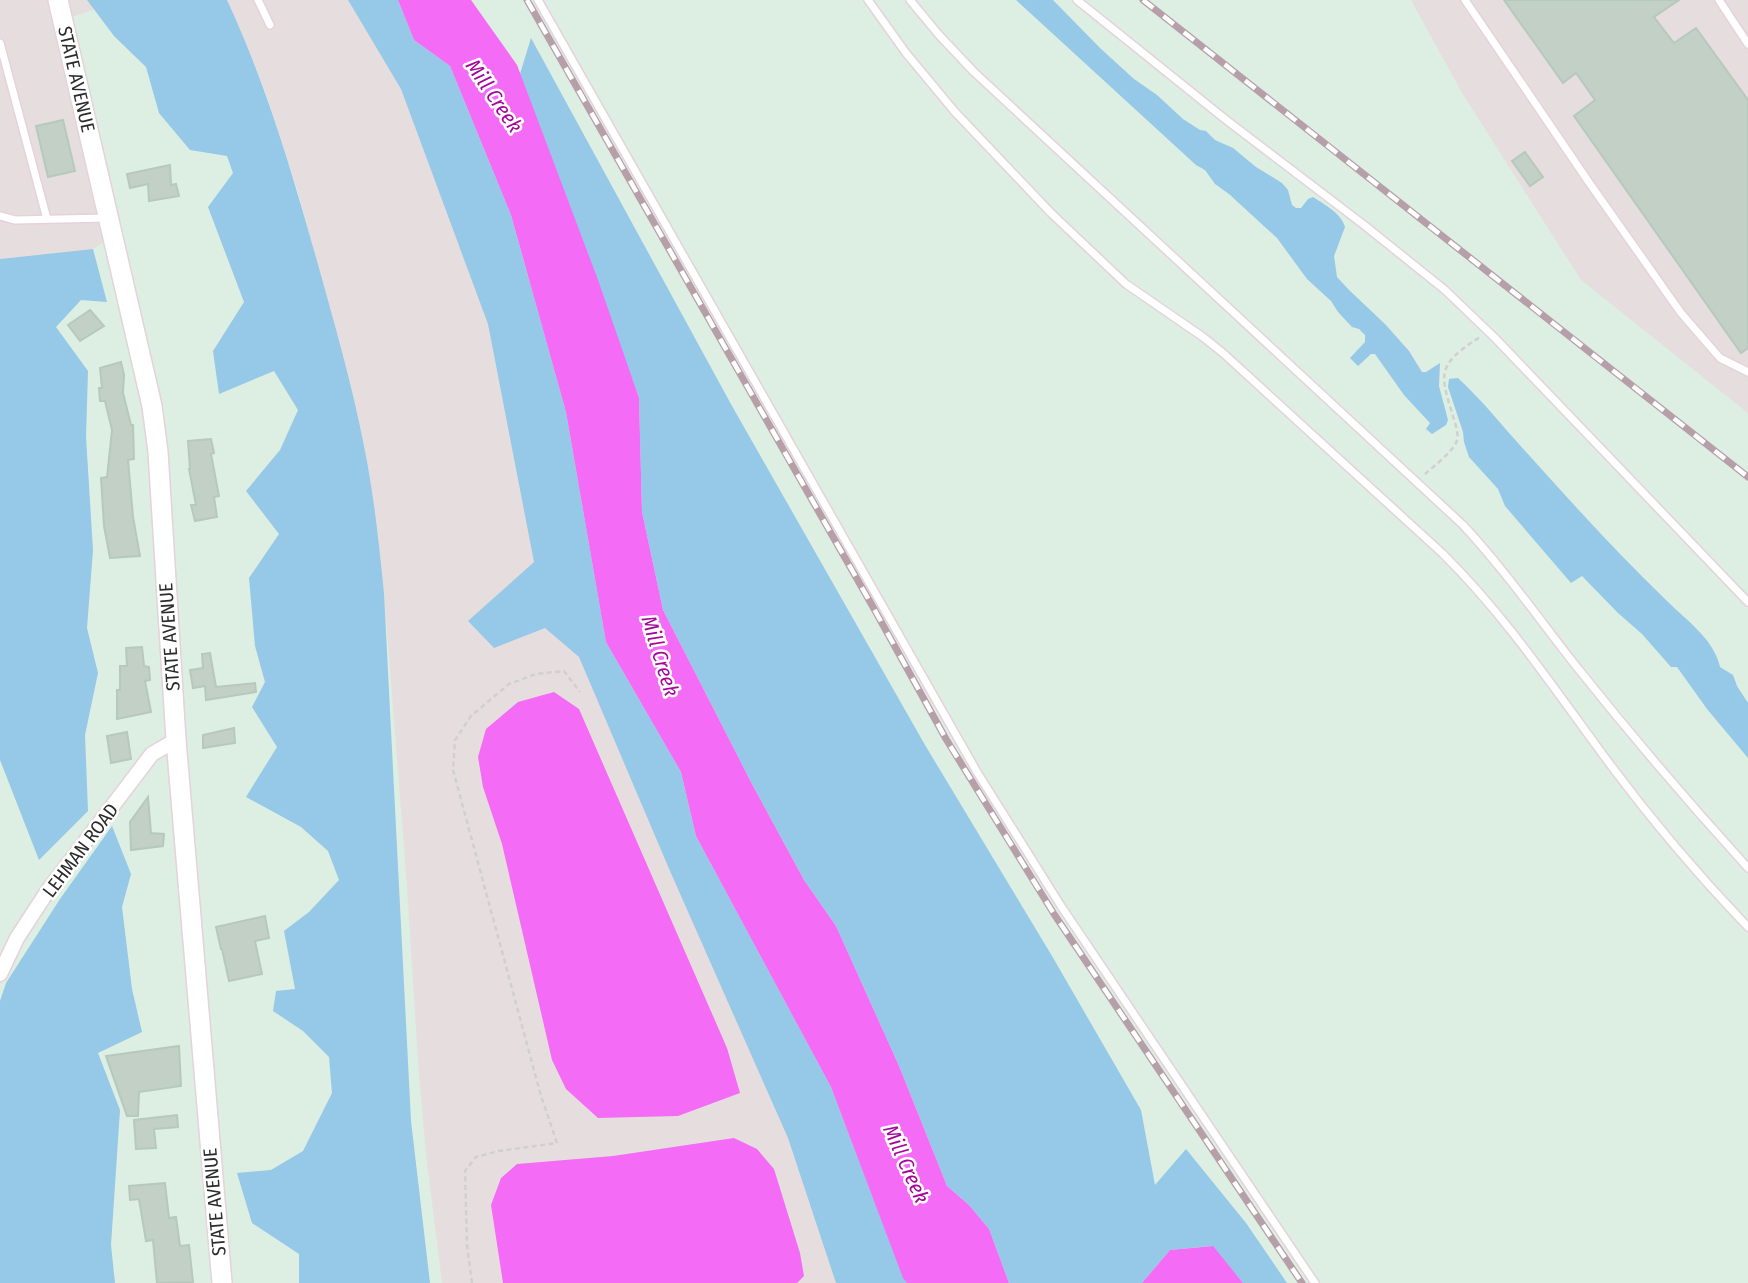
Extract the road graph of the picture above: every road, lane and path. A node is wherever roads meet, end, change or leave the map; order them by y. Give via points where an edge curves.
1 (58, 0) edge
2 (258, 0) edge
3 (538, 0) edge
4 (868, 0) edge
5 (910, 0) edge
6 (1077, 0) edge
7 (1465, 0) edge
8 (1719, 0) edge
9 (270, 24) dead end
10 (0, 43) edge
11 (1748, 44) edge
12 (0, 216) edge
13 (109, 218) junction
14 (47, 219) junction
15 (1488, 331) junction
16 (1748, 373) edge
17 (1418, 481) junction
18 (1748, 602) edge
19 (580, 692) dead end
20 (176, 740) junction
21 (1748, 868) edge
22 (1748, 928) edge
23 (1, 968) edge
24 (222, 1283) edge
25 (472, 1283) edge
26 (1315, 1283) edge

1 - 13 main road, STATE AVENUE
2 - 9 lane
3 - 26 lane via 976,772
4 - 22 lane via 955,112 1094,255 1126,284 1223,353 1468,579 1643,806
5 - 17 lane via 974,72
6 - 15 lane via 1423,272
7 - 16 lane via 1681,313 1720,358
8 - 11 lane
10 - 14 lane
12 - 14 lane
13 - 14 lane
13 - 20 main road, STATE AVENUE via 152,406 158,452
15 - 17 path via 1456,354 1446,368 1443,383 1457,441
15 - 18 lane
17 - 21 lane via 1477,540 1618,719
19 - 25 path via 564,671 536,674 509,684 471,716 455,740 453,770 557,1143 476,1157 465,1171
20 - 23 street, LEHMAN ROAD via 152,754 47,892
20 - 24 main road, STATE AVENUE

